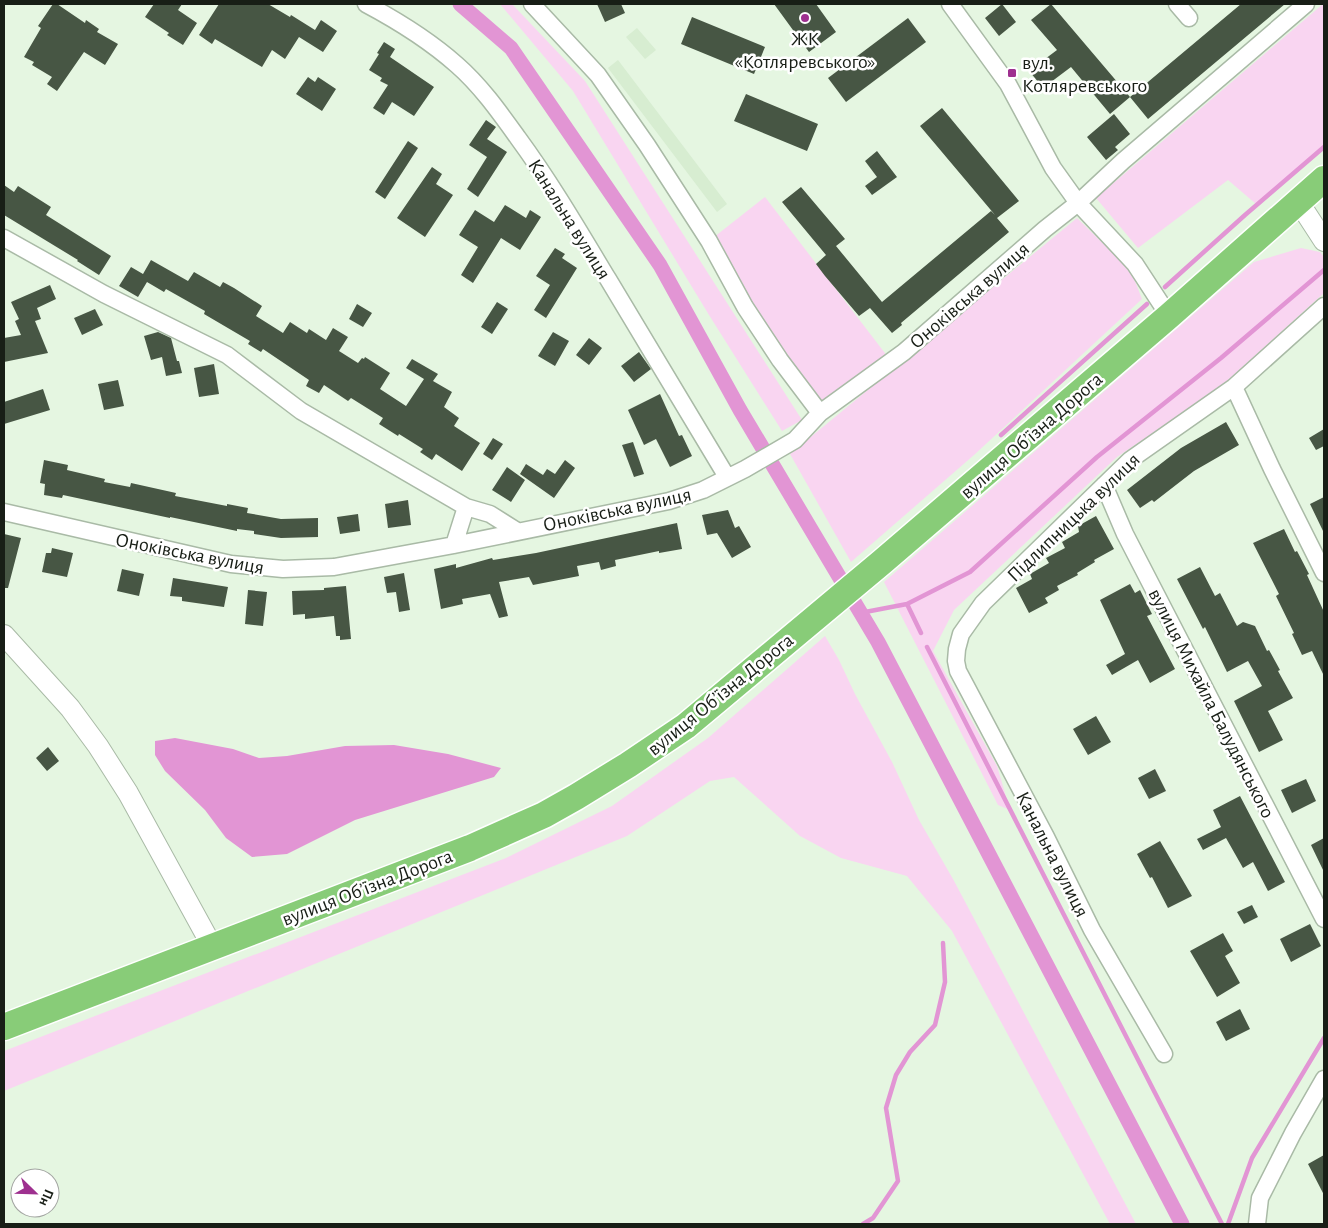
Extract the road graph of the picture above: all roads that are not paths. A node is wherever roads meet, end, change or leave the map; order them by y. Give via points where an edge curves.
1 (366, 4) edge
2 (532, 4) edge
3 (950, 4) edge
4 (1177, 4) edge
5 (1306, 4) edge
6 (1189, 18) dead end
7 (1324, 179) edge
8 (1298, 201) junction
9 (1078, 203) junction
10 (4, 238) edge
11 (1324, 241) edge
12 (1324, 306) edge
13 (1170, 316) junction
14 (1234, 387) junction
15 (820, 413) junction
16 (727, 477) junction
17 (1104, 485) junction
18 (466, 507) junction
19 (4, 512) edge
20 (517, 531) junction
21 (454, 545) junction
22 (1324, 573) edge
23 (4, 635) edge
24 (957, 649) joint
25 (1324, 920) edge
26 (212, 946) junction
27 (4, 1026) edge
28 (1164, 1054) dead end
29 (1324, 1079) edge
30 (1257, 1224) edge

1 - 16 street, Канальна вулиця via 425,40 458,66 507,122 579,229
2 - 15 street via 598,75 648,146 709,242 745,307
3 - 9 street via 1008,84 1052,168
4 - 6 street
5 - 9 street, Оноківська вулиця
7 - 8 highway, вулиця Обʼїзна Дорога
8 - 11 street
8 - 13 highway, вулиця Обʼїзна Дорога
9 - 13 street via 1135,264
9 - 15 street, Оноківська вулиця via 904,352
10 - 18 street via 104,294 227,355 301,411
12 - 14 street, Підлипницька вулиця
13 - 26 highway, вулиця Обʼїзна Дорога via 686,726 628,765 544,815 470,848
14 - 17 street, Підлипницька вулиця via 1130,460
14 - 22 street
15 - 16 street, Оноківська вулиця via 795,440
16 - 20 street, Оноківська вулиця via 703,490 669,501
17 - 24 street, Підлипницька вулиця via 983,603 961,634
17 - 25 street, вулиця Михайла Балудянського via 1125,534
18 - 20 street via 490,514
18 - 21 street
19 - 21 street, Оноківська вулиця via 232,564 283,570 334,567
20 - 21 street, Оноківська вулиця
23 - 26 street via 70,708 98,746 128,793
24 - 28 street, Канальна вулиця via 958,671 1092,930
26 - 27 highway, вулиця Обʼїзна Дорога
29 - 30 street via 1260,1198

